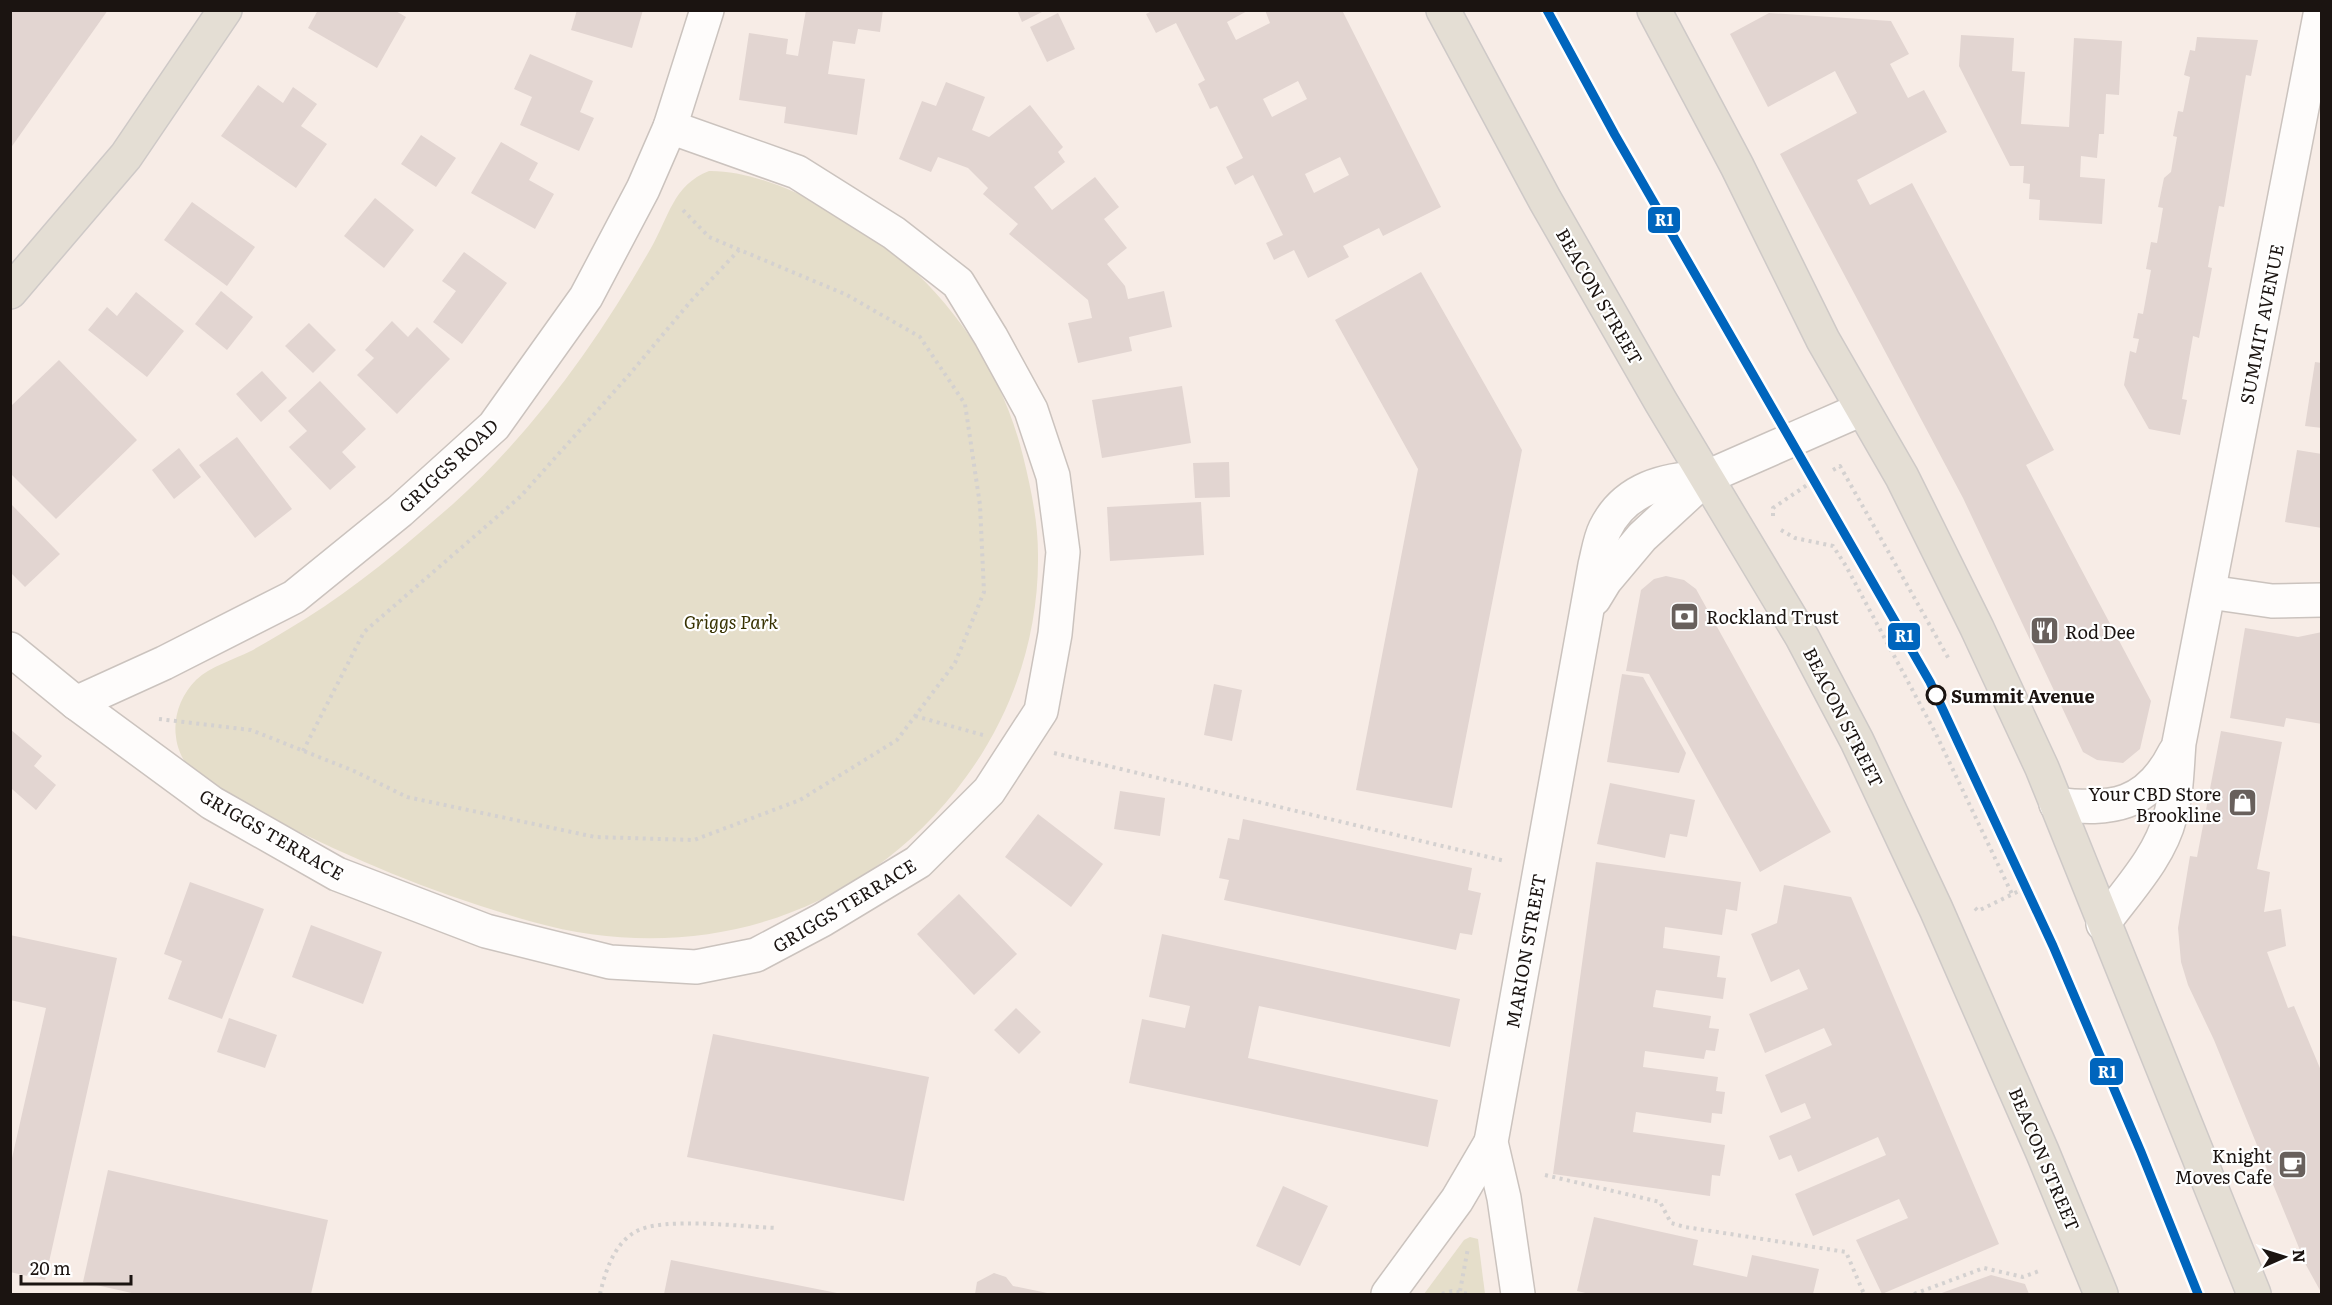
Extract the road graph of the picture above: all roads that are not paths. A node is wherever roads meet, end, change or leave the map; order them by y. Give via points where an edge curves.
1 (225, 10) edge
2 (707, 10) edge
3 (1443, 10) edge
4 (1654, 10) edge
5 (2318, 11) edge
6 (670, 127) junction
7 (10, 292) edge
8 (1862, 409) junction
9 (1707, 477) junction
10 (2209, 592) junction
11 (2322, 600) edge
12 (10, 649) edge
13 (76, 703) junction
14 (2179, 743) junction
15 (2056, 804) junction
16 (2103, 924) junction
17 (1491, 1142) junction
18 (1388, 1294) edge
19 (1518, 1294) edge
20 (2101, 1294) edge
21 (2254, 1294) edge

1 - 7 main road via 126,156
2 - 6 street, GRIGGS ROAD
3 - 9 main road, BEACON STREET via 1545,200
4 - 8 main road
5 - 10 street, SUMMIT AVENUE
6 - 13 street, GRIGGS ROAD via 643,189 586,297 494,426 400,511 294,597
6 - 13 street, GRIGGS TERRACE via 797,172 894,233 958,283 1031,410 1053,476 1063,552 1055,634 1041,711 988,791 918,862 756,956 696,967 610,962 486,931 337,874 212,803
8 - 9 street, MARION STREET
8 - 15 main road via 1902,477 1977,628
9 - 17 street, MARION STREET via 1659,483 1636,493 1618,507 1604,530
9 - 20 main road, BEACON STREET via 1802,637 1879,785 2042,1151
10 - 11 street via 2272,601
10 - 14 street, SUMMIT AVENUE
12 - 13 street
14 - 15 street, SUMMIT AVENUE via 2154,786 2137,797 2110,806
14 - 16 street, SUMMIT AVENUE via 2171,816 2164,836
15 - 16 main road
16 - 21 main road
17 - 18 street via 1457,1200
17 - 19 street, MARION STREET

